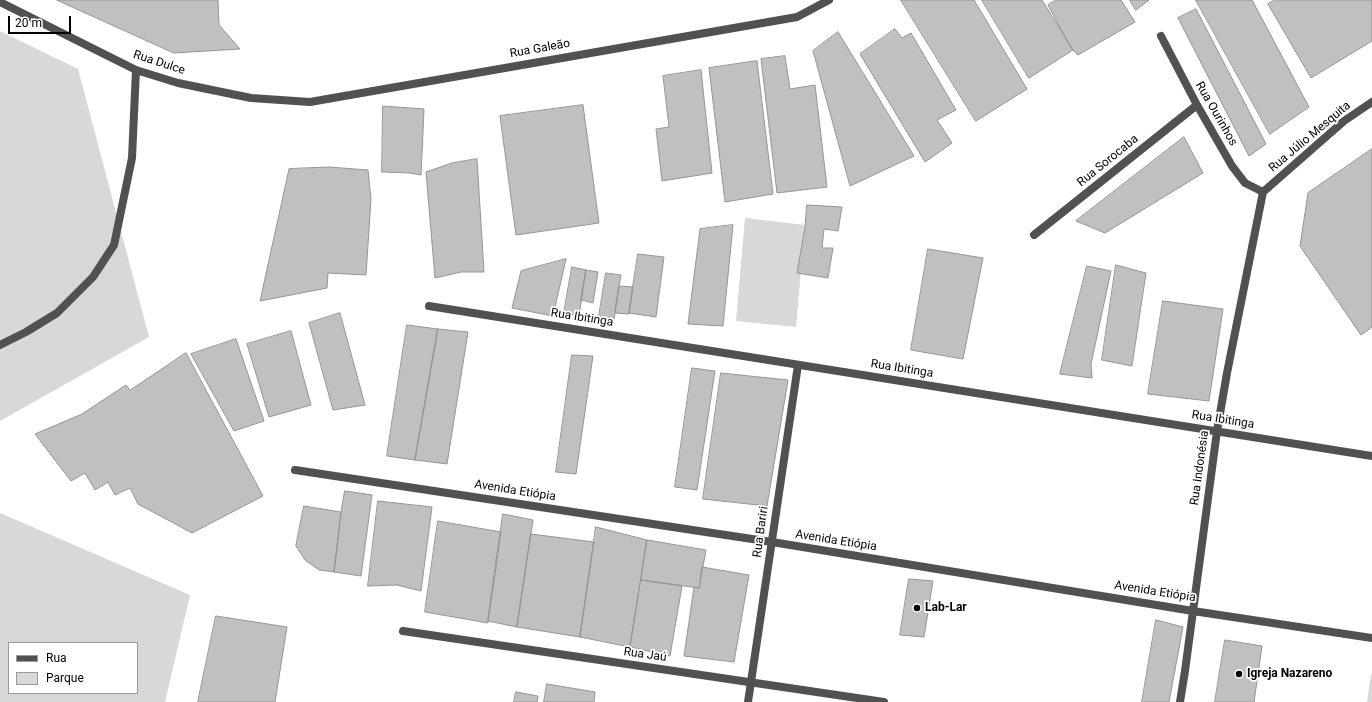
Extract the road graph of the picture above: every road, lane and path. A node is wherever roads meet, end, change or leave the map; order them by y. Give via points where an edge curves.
1 (829, 0) edge
2 (0, 2) edge
3 (1161, 36) dead end
4 (136, 70) junction
5 (251, 98) joint
6 (1372, 102) edge
7 (1197, 105) junction
8 (1264, 192) junction
9 (1034, 236) dead end
10 (429, 306) dead end
11 (0, 345) edge
12 (798, 365) junction
13 (1217, 431) junction
14 (1372, 456) edge
15 (295, 470) dead end
16 (772, 542) junction
17 (1193, 611) junction
18 (403, 631) dead end
19 (1372, 638) edge
20 (751, 683) junction
21 (748, 702) edge
22 (884, 702) edge
23 (1180, 702) edge

1 - 5 street, Rua Galeão via 797,16 310,102
2 - 4 street, Rua Dulce
3 - 7 street, Rua Ourinhos
4 - 5 street, Rua Dulce via 178,83
4 - 11 street via 132,158 114,244 93,277 57,313
6 - 8 street, Rua Júlio Mesquita via 1344,122
7 - 8 street, Rua Ourinhos via 1232,166 1245,183
7 - 9 street, Rua Sorocaba
8 - 13 street, Rua Indonésia
10 - 12 street, Rua Ibitinga
12 - 13 street, Rua Ibitinga
12 - 16 street, Rua Bariri
13 - 14 street, Rua Ibitinga
13 - 17 street, Rua Indonésia
15 - 16 street, Avenida Etiópia
16 - 17 street, Avenida Etiópia
16 - 20 street, Rua Bariri
17 - 19 street, Avenida Etiópia
17 - 23 street, Rua Indonésia
18 - 20 street, Rua Jaú
20 - 21 street, Rua Bariri
20 - 22 street, Rua Jaú

